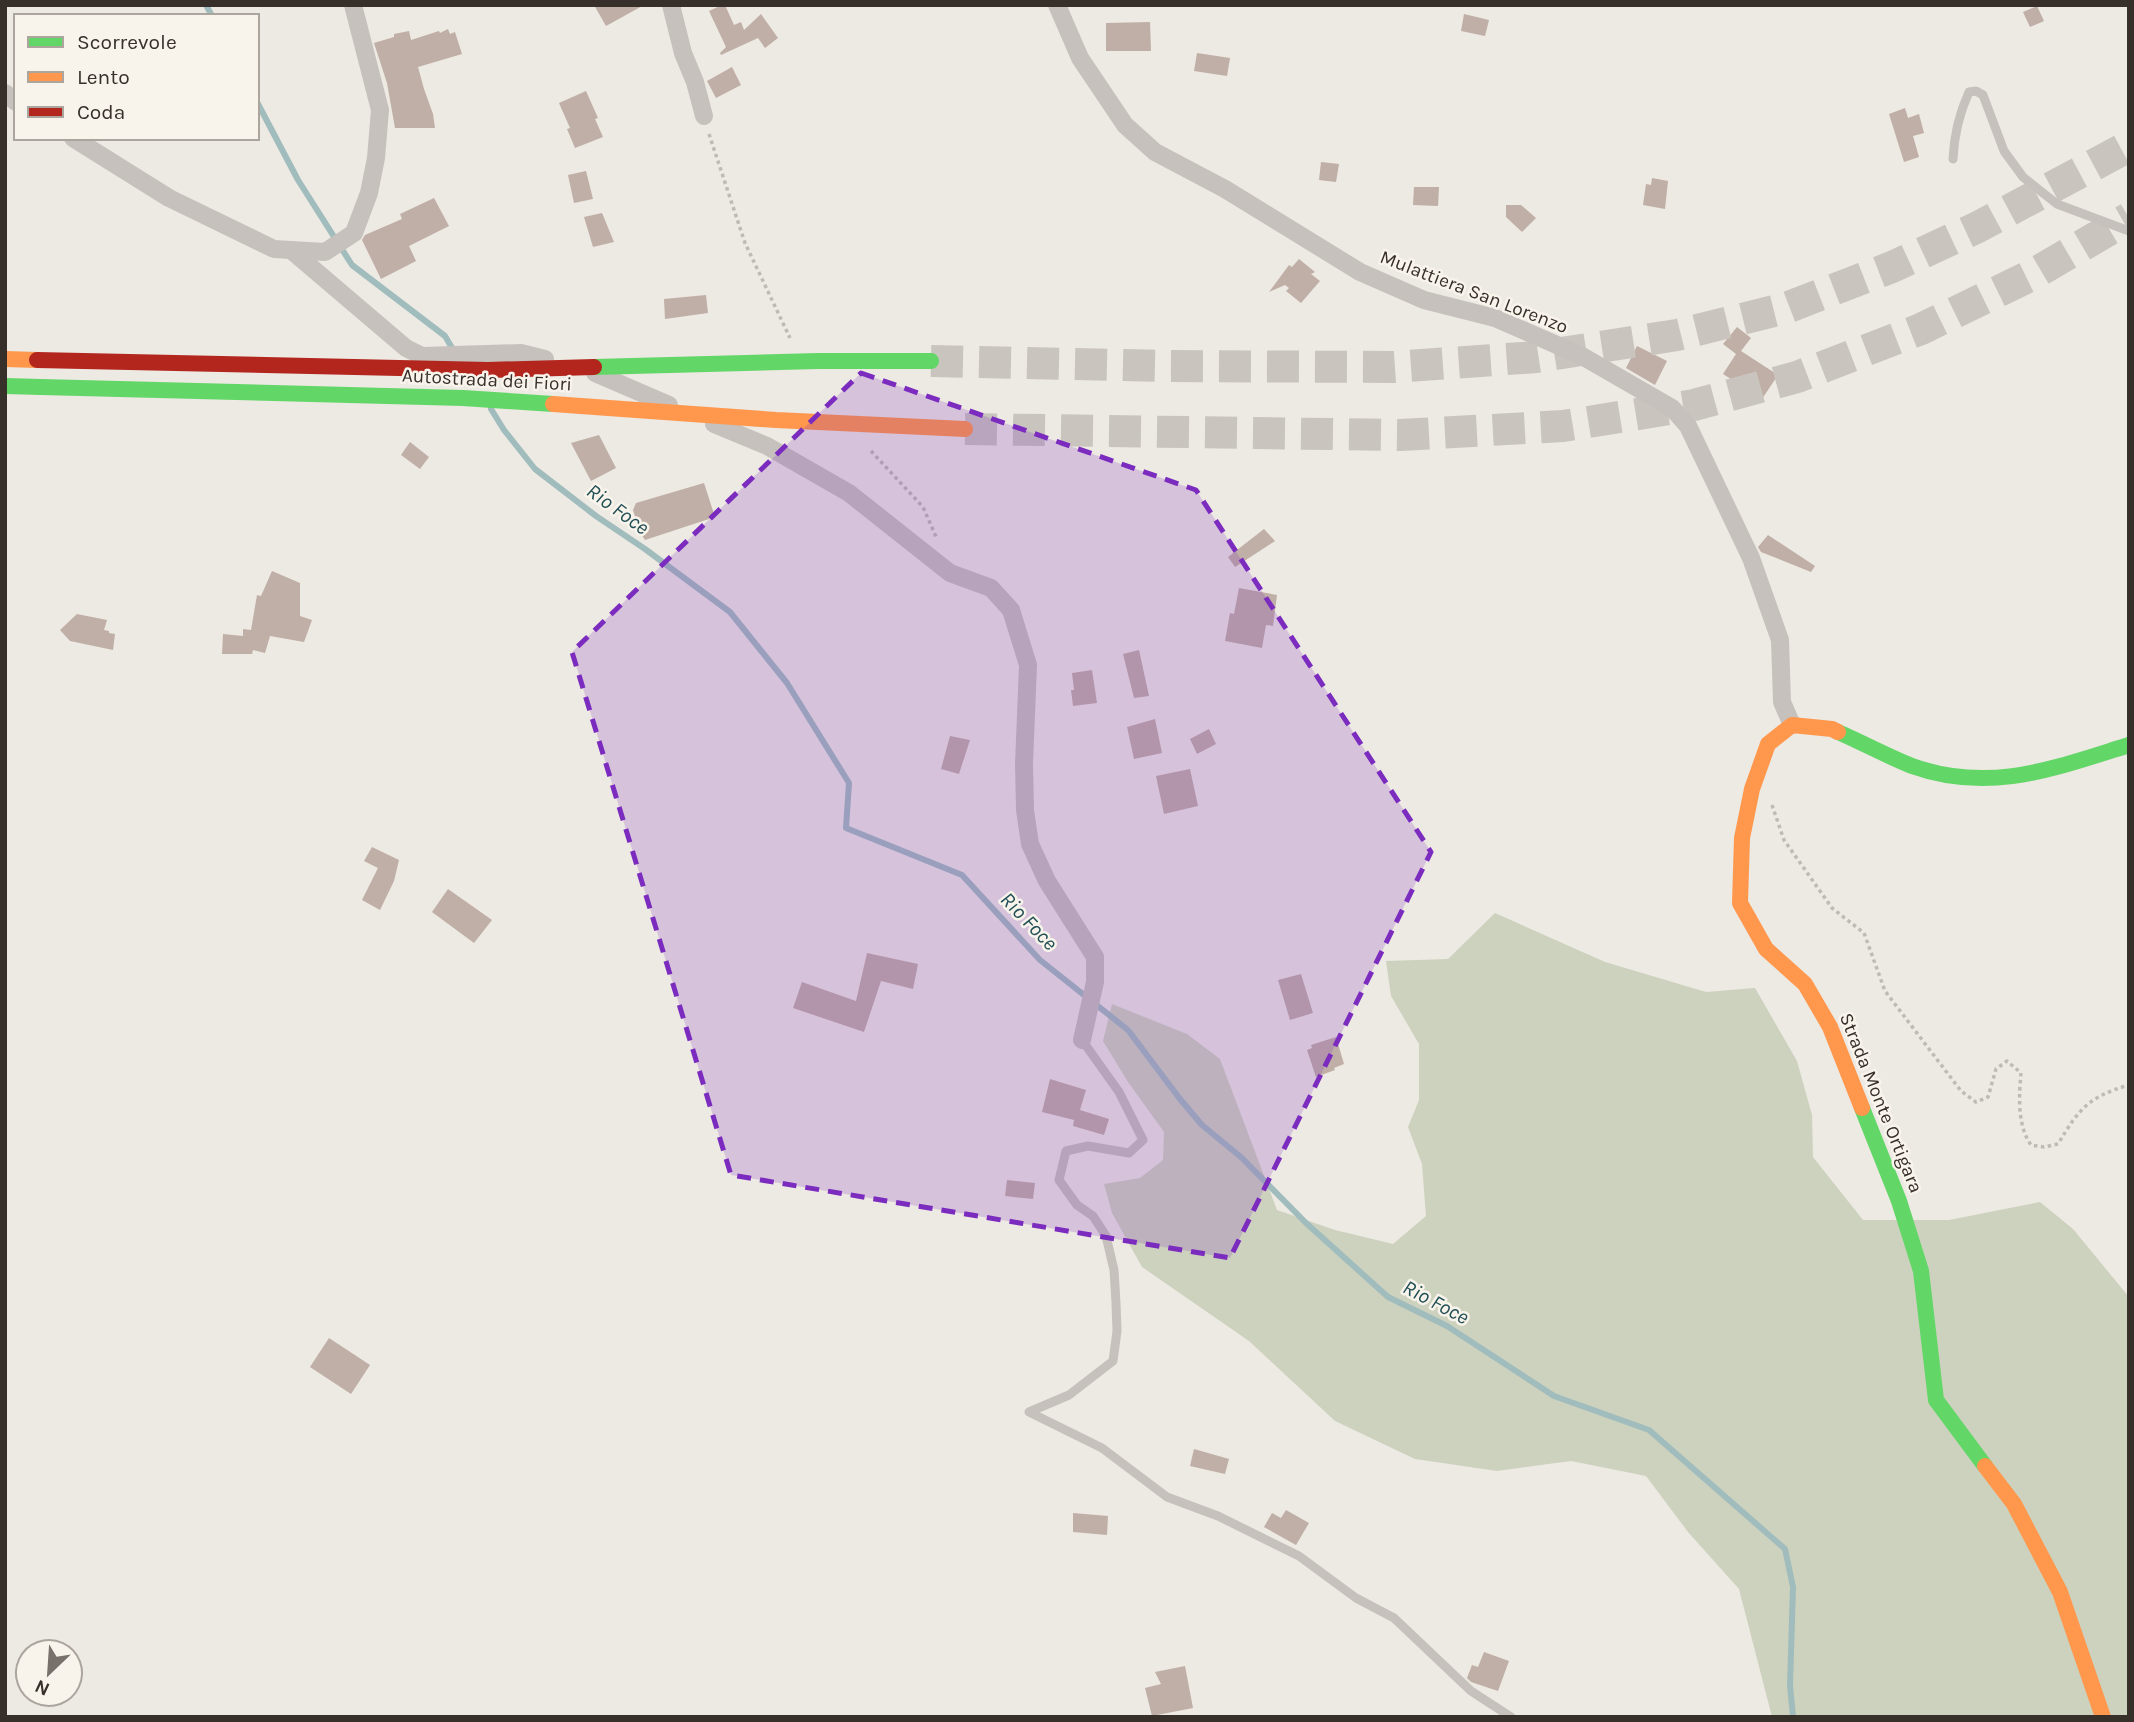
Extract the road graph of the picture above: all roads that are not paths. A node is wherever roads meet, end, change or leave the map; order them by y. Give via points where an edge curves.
1 (354, 5) edge
2 (671, 5) edge
3 (1057, 5) edge
4 (704, 116) dead end
5 (76, 140) edge
6 (1953, 159) dead end
7 (2129, 231) edge
8 (292, 251) junction
9 (5, 359) edge
10 (931, 361) tunnel mouth
11 (5, 386) edge
12 (965, 429) tunnel mouth
13 (1792, 724) junction
14 (2129, 745) edge
15 (1082, 1040) joint
16 (1511, 1717) edge
17 (2103, 1717) edge

1 - 8 street via 380,110 369,193 354,233 325,252
2 - 4 street
3 - 13 street, Mulattiera San Lorenzo via 1080,58 1125,125 1155,152 1360,272 1424,300 1495,318 1582,356 1672,408 1692,433 1751,558 1780,640 1782,702
5 - 8 street via 169,198 274,249
6 - 7 lane via 1961,110 1969,92 1976,91 1983,95 2004,151 2023,177 2057,205
8 - 15 street via 406,348 422,356 521,353 592,372 767,446 849,493 950,573 991,588 1011,610 1028,665 1024,764 1030,844 1047,881 1095,957 1095,982
9 - 10 main road, Autostrada dei Fiori, bridge via 488,370
11 - 12 main road, Autostrada dei Fiori, bridge via 476,399
13 - 14 main road via 1832,729 1913,766 1956,777 2002,778 2039,772
13 - 17 main road, Strada Monte Ortigara via 1768,744 1752,789 1742,838 1740,903 1766,949 1805,984 1830,1027 1899,1201 1921,1271 1936,1400 2014,1504 2060,1592
15 - 16 lane via 1119,1091 1143,1140 1129,1153 1088,1146 1066,1151 1059,1180 1106,1236 1114,1270 1114,1361 1069,1395 1029,1412 1102,1448 1167,1497 1299,1556 1356,1598 1394,1618 1471,1691

